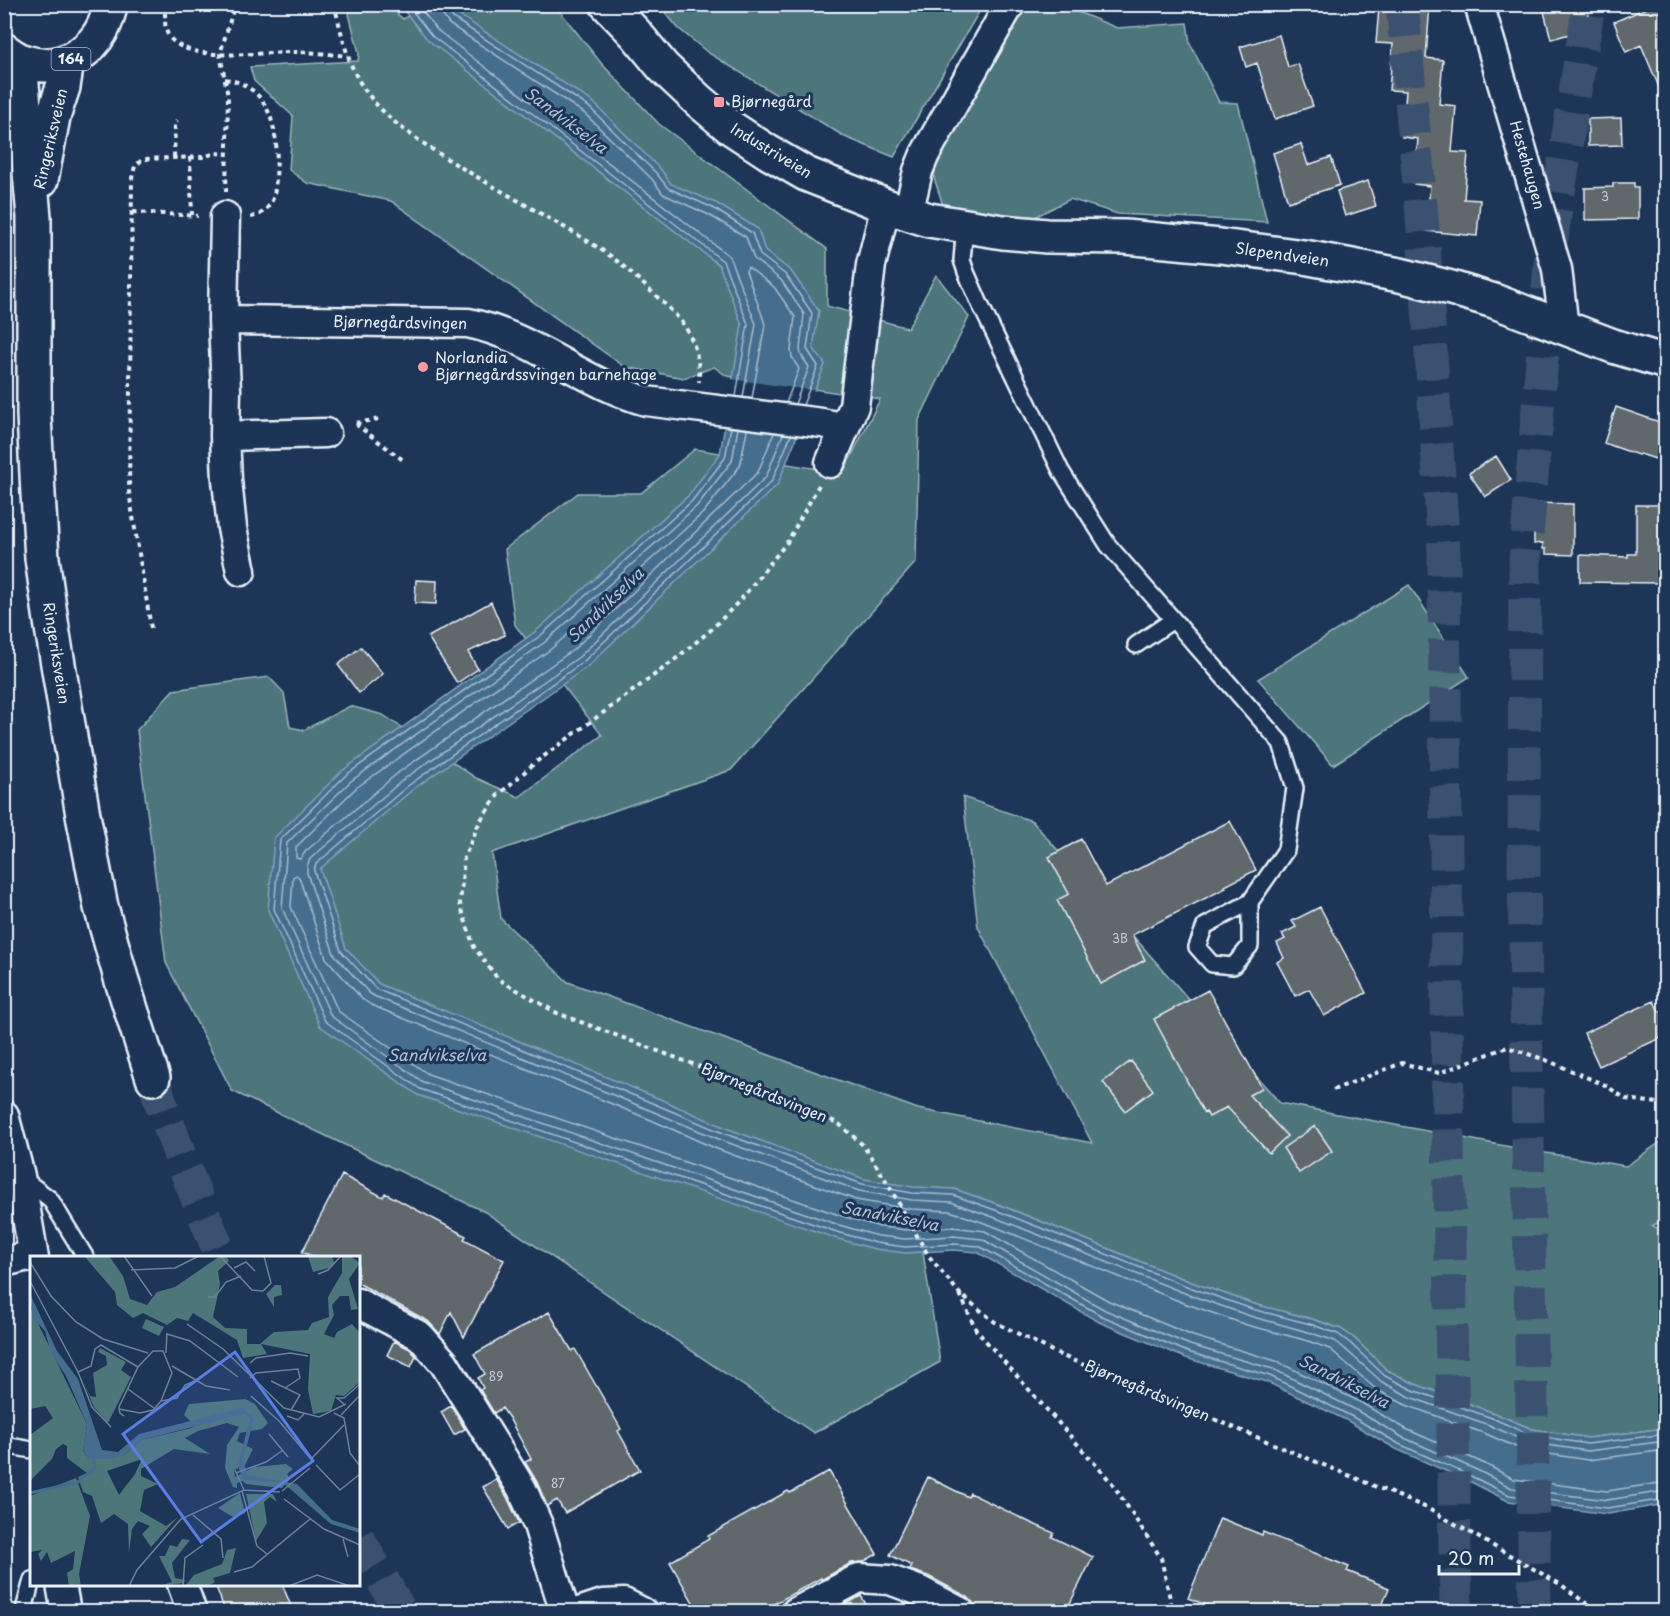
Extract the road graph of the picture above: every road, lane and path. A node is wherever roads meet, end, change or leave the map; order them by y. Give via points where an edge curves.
1 (163, 4) edge
2 (235, 4) edge
3 (334, 4) edge
4 (1010, 4) edge
5 (1479, 4) edge
6 (116, 8) edge
7 (616, 9) edge
8 (10, 54) edge
9 (220, 54) junction
10 (348, 56) junction
11 (67, 61) junction
12 (225, 79) junction
13 (177, 120) dead end
14 (228, 154) junction
15 (174, 157) junction
16 (190, 158) junction
17 (897, 210) junction
18 (133, 212) junction
19 (192, 215) junction
20 (225, 216) junction
21 (34, 217) junction
22 (965, 226) junction
23 (223, 320) junction
24 (1564, 328) junction
25 (1665, 362) edge
26 (710, 398) junction
27 (357, 423) dead end
28 (834, 426) junction
29 (326, 433) dead end
30 (225, 436) junction
31 (403, 460) dead end
32 (830, 463) joint
33 (241, 571) dead end
34 (1173, 620) junction
35 (150, 628) dead end
36 (1136, 645) dead end
37 (1250, 902) dead end
38 (153, 1078) tunnel mouth
39 (1333, 1090) dead end
40 (1665, 1104) edge
41 (4, 1114) edge
42 (20, 1176) junction
43 (34, 1256) edge
44 (85, 1256) edge
45 (30, 1257) edge
46 (4, 1262) edge
47 (960, 1294) junction
48 (360, 1304) edge
49 (4, 1445) edge
50 (30, 1450) edge
51 (30, 1586) edge
52 (61, 1586) edge
53 (183, 1586) edge
54 (25, 1606) dead end
55 (66, 1611) edge
56 (192, 1611) edge
57 (565, 1611) edge
58 (579, 1611) edge
59 (642, 1611) edge
60 (796, 1611) edge
61 (960, 1611) edge
62 (1173, 1611) edge
63 (1598, 1611) edge

1 - 9 path via 163,21 172,40 182,48
2 - 9 path
3 - 10 path
4 - 17 street
5 - 24 street, Hestehaugen via 1557,269
6 - 11 main road, 164 via 91,46
7 - 17 main road, Industriveien via 663,67 730,127 806,174
8 - 11 main road, 164 via 38,65
8 - 21 main road, Ringeriksveien via 22,84
9 - 10 path via 292,52
9 - 12 path
10 - 26 path via 363,88 395,123 596,246 652,292 691,338 700,370 699,385
11 - 21 main road, Ringeriksveien
12 - 14 path
12 - 20 path via 256,93 273,123 276,141 272,203 256,216
13 - 15 path
14 - 16 path
14 - 20 path
15 - 16 path
15 - 18 path via 143,159 135,166
16 - 19 path
17 - 22 main road, Slependveien
17 - 28 street via 872,265 854,406
18 - 19 path
18 - 35 path via 129,492
19 - 20 path
20 - 23 street
21 - 38 main road, Ringeriksveien via 35,426 42,558 50,616 101,907
22 - 24 main road, Slependveien via 1047,236 1125,237 1304,257 1450,288
22 - 34 lane via 962,260 966,272 1061,471 1108,545
23 - 26 street, Bjørnegårdsvingen via 468,323 507,334 596,382 646,401
23 - 30 street
24 - 25 main road, Slependveien
26 - 28 street, Bjørnegårdsvingen
27 - 31 path
28 - 32 street
29 - 30 street
30 - 33 street via 230,509
32 - 47 path, Bjørnegårdsvingen via 788,541 712,629 498,795 480,821 464,858 460,904 474,947 498,979 557,1013 799,1104 839,1124 863,1145 928,1254
34 - 36 lane
34 - 37 lane via 1281,743 1295,788 1286,850
39 - 40 path via 1402,1063 1439,1073 1507,1047 1595,1081 1626,1099
41 - 42 street
42 - 43 street
42 - 44 lane via 50,1199
45 - 46 street
47 - 62 path via 976,1330 1112,1483 1161,1558
47 - 63 path, Bjørnegårdsvingen via 995,1322 1060,1355 1427,1508 1560,1584
48 - 57 street via 420,1336 444,1363 522,1490 538,1525
49 - 50 lane
51 - 54 lane
52 - 55 street
53 - 56 street
58 - 59 street via 624,1603
60 - 61 street via 859,1578 890,1580

